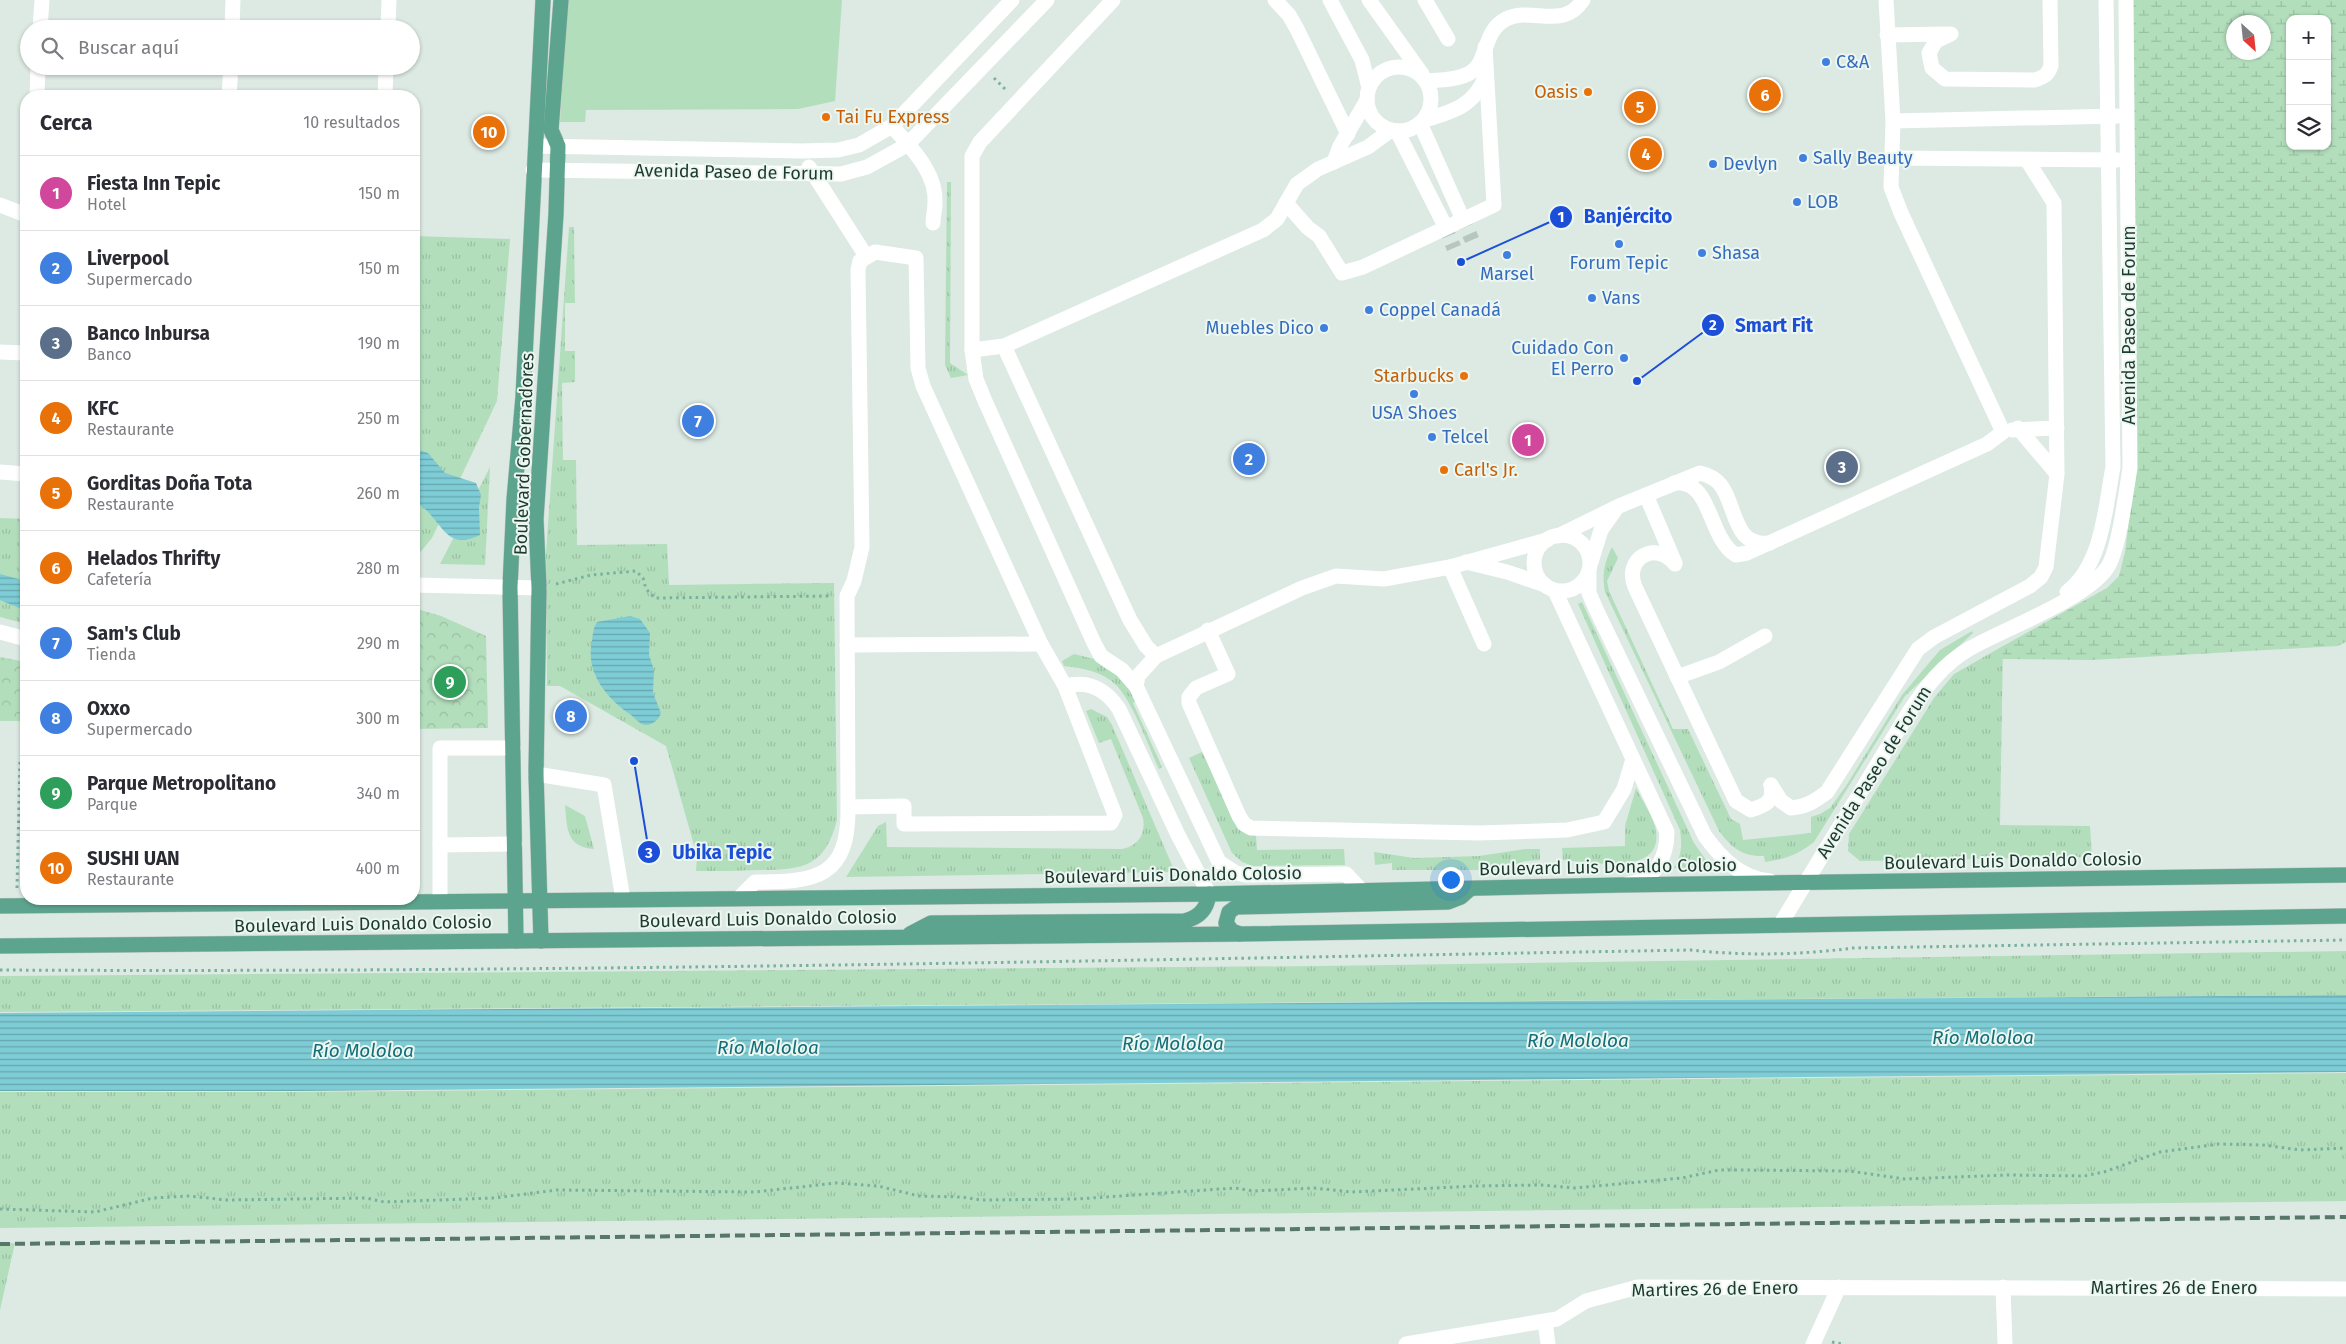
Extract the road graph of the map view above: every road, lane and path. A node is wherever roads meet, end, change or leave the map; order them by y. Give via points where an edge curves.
1 (42, 0) edge
2 (233, 0) edge
3 (390, 0) edge
4 (543, 0) edge
5 (561, 0) edge
6 (1012, 0) edge
7 (1047, 0) edge
8 (1113, 0) edge
9 (1275, 0) edge
10 (1330, 0) edge
11 (1369, 0) edge
12 (1425, 0) edge
13 (1583, 0) edge
14 (1886, 0) edge
15 (2050, 0) edge
16 (2106, 0) edge
17 (2126, 0) edge
18 (41, 20) edge
19 (232, 20) edge
20 (389, 20) edge
21 (1887, 35) junction
22 (1448, 39) dead end
23 (1485, 47) junction
24 (982, 67) junction
25 (1487, 72) junction
26 (37, 75) edge
27 (230, 75) edge
28 (386, 75) edge
29 (1426, 81) junction
30 (36, 90) edge
31 (229, 90) edge
32 (385, 90) edge
33 (1368, 94) junction
34 (1019, 102) junction
35 (1453, 112) junction
36 (2108, 116) junction
37 (2127, 116) junction
38 (1422, 121) junction
39 (1893, 121) junction
40 (892, 126) junction
41 (1394, 130) junction
42 (1348, 134) junction
43 (907, 144) junction
44 (536, 146) junction
45 (558, 146) junction
46 (801, 151) junction
47 (1892, 158) junction
48 (2108, 159) junction
49 (2027, 160) junction
50 (2128, 160) junction
51 (1334, 162) junction
52 (533, 170) junction
53 (557, 170) junction
54 (813, 173) junction
55 (1286, 203) junction
56 (0, 205) edge
57 (20, 213) edge
58 (1460, 213) tunnel mouth
59 (1443, 222) tunnel mouth
60 (933, 223) dead end
61 (866, 256) junction
62 (1004, 346) junction
63 (972, 350) junction
64 (0, 352) edge
65 (20, 353) edge
66 (2018, 428) junction
67 (2057, 428) junction
68 (2003, 432) junction
69 (0, 472) edge
70 (20, 474) edge
71 (2057, 474) junction
72 (1674, 483) junction
73 (1646, 495) junction
74 (1619, 506) junction
75 (1552, 538) junction
76 (1772, 542) junction
77 (1457, 564) junction
78 (1590, 568) junction
79 (420, 585) edge
80 (510, 587) junction
81 (539, 588) junction
82 (1550, 588) junction
83 (847, 596) junction
84 (2043, 612) junction
85 (1208, 630) junction
86 (0, 632) edge
87 (1765, 636) dead end
88 (20, 637) edge
89 (1041, 644) junction
90 (1484, 644) dead end
91 (847, 645) junction
92 (1151, 651) junction
93 (1677, 677) junction
94 (1137, 681) junction
95 (1064, 686) junction
96 (513, 748) junction
97 (20, 758) dead end
98 (1633, 759) junction
99 (536, 774) junction
100 (848, 807) junction
101 (515, 844) junction
102 (440, 845) junction
103 (2346, 875) edge
104 (1789, 882) junction
105 (1806, 882) junction
106 (1621, 885) junction
107 (1470, 889) junction
108 (1362, 891) junction
109 (1209, 894) junction
110 (739, 898) junction
111 (622, 899) junction
112 (539, 900) junction
113 (420, 901) edge
114 (440, 901) junction
115 (517, 901) junction
116 (42, 905) edge
117 (0, 906) edge
118 (17, 906) junction
119 (2346, 916) edge
120 (1780, 925) junction
121 (1240, 934) junction
122 (907, 936) junction
123 (2346, 940) edge
124 (516, 941) junction
125 (541, 941) junction
126 (0, 946) edge
127 (0, 970) edge
128 (2346, 1148) edge
129 (0, 1209) edge
130 (1839, 1287) junction
131 (2003, 1287) junction
132 (2346, 1289) edge
133 (1545, 1322) junction
134 (1406, 1344) edge
135 (1548, 1344) edge
136 (1813, 1344) edge
137 (2005, 1344) edge

1 - 18 street
2 - 19 street
3 - 20 street
4 - 44 main road, Boulevard Gobernadores
5 - 45 main road, Boulevard Gobernadores via 551,130
6 - 40 street, Avenida Paseo de Forum
7 - 24 street, Avenida Paseo de Forum
8 - 34 street
9 - 42 street via 1297,29
10 - 33 street via 1362,60
11 - 29 street
12 - 22 street
13 - 23 street via 1567,15 1506,19 1489,34
14 - 21 street
15 - 21 street via 2051,66 2044,77 2035,80 1940,77 1929,60 1931,46 1951,34
16 - 36 street, Avenida Paseo de Forum
17 - 37 street, Avenida Paseo de Forum
21 - 39 street
23 - 25 street
23 - 29 street via 1480,63 1470,73
24 - 34 path
24 - 43 street, Avenida Paseo de Forum
25 - 35 street via 1477,93
25 - 55 street via 1494,205 1363,267 1342,273 1319,236
26 - 30 street
27 - 31 street
28 - 32 street
29 - 33 street via 1408,68 1390,68 1375,78
29 - 35 street via 1440,101
29 - 38 street via 1431,104
33 - 41 street via 1372,116 1381,125
33 - 42 street
34 - 63 street via 980,142 972,156
35 - 38 street
36 - 37 street
36 - 39 street
36 - 48 street, Avenida Paseo de Forum
37 - 50 street, Avenida Paseo de Forum
38 - 41 street via 1414,127
38 - 58 street
39 - 47 street
40 - 43 street
40 - 46 street, Avenida Paseo de Forum via 859,144 838,150
41 - 51 street via 1368,147
41 - 59 street
42 - 51 street
43 - 54 street, Avenida Paseo de Forum via 867,167 841,174
43 - 60 street via 933,183 936,203
44 - 45 street, Avenida Paseo de Forum
44 - 52 main road, Boulevard Gobernadores
45 - 46 street, Avenida Paseo de Forum
45 - 53 main road, Boulevard Gobernadores
46 - 54 street
47 - 49 street
47 - 68 street via 1891,187 1895,200
48 - 49 street
48 - 50 street
48 - 84 street, Avenida Paseo de Forum via 2113,467 2102,526 2090,564 2077,584
49 - 67 street via 2054,202
50 - 84 street, Avenida Paseo de Forum via 2130,468 2120,523 2107,568 2087,587
51 - 55 street via 1297,184
52 - 53 street, Avenida Paseo de Forum
52 - 80 main road, Boulevard Gobernadores via 523,397
53 - 54 street, Avenida Paseo de Forum
53 - 81 main road, Boulevard Gobernadores via 536,519
54 - 61 street
55 - 62 street via 1277,219 1263,230
56 - 57 street
61 - 83 street via 860,261 858,270 862,547
61 - 89 street via 875,252 916,258 918,368 923,386
62 - 63 street
62 - 92 street via 1130,620
63 - 94 street via 976,379 985,401 1094,643 1101,656
64 - 65 street
66 - 67 street
66 - 68 street
66 - 71 street
67 - 71 street
68 - 76 street via 1987,444
69 - 70 street
71 - 93 street via 2048,556 2041,577 1918,649 1827,792 1809,805 1791,808 1781,801 1771,785 1773,794 1762,806 1751,810 1736,801
72 - 73 street
72 - 76 street via 1700,473 1710,476 1724,491 1745,536 1762,544
72 - 76 street via 1682,482 1697,489 1729,551 1736,555 1747,553
73 - 74 street
73 - 93 street via 1676,564 1665,554 1657,552 1637,560 1631,575
74 - 75 street
74 - 78 street via 1601,530
75 - 77 street
75 - 78 street via 1570,536 1580,542 1588,551
75 - 82 street via 1539,548 1534,559 1537,576
77 - 82 street via 1507,572
77 - 85 street via 1384,579 1336,576
77 - 90 street
78 - 82 street via 1582,583 1572,590
78 - 104 street via 1589,593 1595,607 1705,836 1720,856 1740,871 1764,880
79 - 80 street
80 - 81 street
80 - 96 main road, Boulevard Gobernadores
81 - 83 path via 591,575 636,572 655,598
81 - 99 main road, Boulevard Gobernadores
82 - 98 street
83 - 91 street
84 - 105 street, Avenida Paseo de Forum via 1968,649 1930,682
85 - 92 street
85 - 98 street via 1228,674 1196,688 1189,697 1189,703 1239,816 1252,828 1478,833 1567,830 1604,822 1624,789
86 - 88 street
87 - 93 street via 1719,662
89 - 91 street
89 - 95 street
91 - 100 street
92 - 94 street
94 - 108 street via 1214,853 1226,868 1246,875 1346,874
95 - 100 street via 1115,815 1111,823 904,824 904,806
95 - 109 street via 1088,684 1111,697
96 - 101 main road, Boulevard Gobernadores
96 - 102 street via 440,748
97 - 118 path
98 - 106 street via 1667,832 1667,846 1662,861 1652,873 1639,882
99 - 111 street via 604,785
99 - 112 main road, Boulevard Gobernadores
100 - 110 street via 845,844 837,860 825,872 793,882 755,882
101 - 102 street
101 - 115 main road, Boulevard Gobernadores
102 - 114 street
103 - 105 main road, Boulevard Luis Donaldo Colosio
104 - 105 main road, Boulevard Luis Donaldo Colosio
104 - 106 main road, Boulevard Luis Donaldo Colosio
105 - 120 street, Avenida Paseo de Forum
106 - 107 main road, Boulevard Luis Donaldo Colosio
107 - 108 main road, Boulevard Luis Donaldo Colosio
107 - 121 main road via 1448,902 1236,907 1229,912 1226,922 1232,932
108 - 109 main road, Boulevard Luis Donaldo Colosio
109 - 110 main road, Boulevard Luis Donaldo Colosio
109 - 122 main road via 1199,915 1184,920 931,923
110 - 111 main road, Boulevard Luis Donaldo Colosio
111 - 112 main road, Boulevard Luis Donaldo Colosio
112 - 115 main road, Boulevard Luis Donaldo Colosio
112 - 125 main road, Boulevard Gobernadores
113 - 114 main road, Boulevard Luis Donaldo Colosio
114 - 115 main road, Boulevard Luis Donaldo Colosio
115 - 124 main road, Boulevard Gobernadores
116 - 118 main road, Boulevard Luis Donaldo Colosio
117 - 118 main road, Boulevard Luis Donaldo Colosio
119 - 120 main road, Boulevard Luis Donaldo Colosio
120 - 121 main road, Boulevard Luis Donaldo Colosio
121 - 122 main road, Boulevard Luis Donaldo Colosio
122 - 125 main road, Boulevard Luis Donaldo Colosio
123 - 127 path via 1853,948 1824,952 1727,954 1681,950 902,964 274,971
124 - 125 main road, Boulevard Luis Donaldo Colosio
124 - 126 main road, Boulevard Luis Donaldo Colosio
128 - 129 path via 2300,1150 2247,1143 2219,1144 2160,1152 2084,1176 1905,1179 1849,1171 1719,1170 1682,1178 1575,1188 1476,1186 1352,1192 1314,1188 1254,1191 1235,1188 981,1200 919,1196 878,1186 836,1183 755,1192 557,1190 485,1199 384,1202 366,1198 227,1200 188,1196 153,1198 95,1212
130 - 131 street, Martires 26 de Enero
130 - 133 street, Martires 26 de Enero via 1638,1287 1586,1301 1557,1319
130 - 136 street
131 - 132 street, Martires 26 de Enero
131 - 137 street
133 - 134 street, Martires 26 de Enero
133 - 135 street

